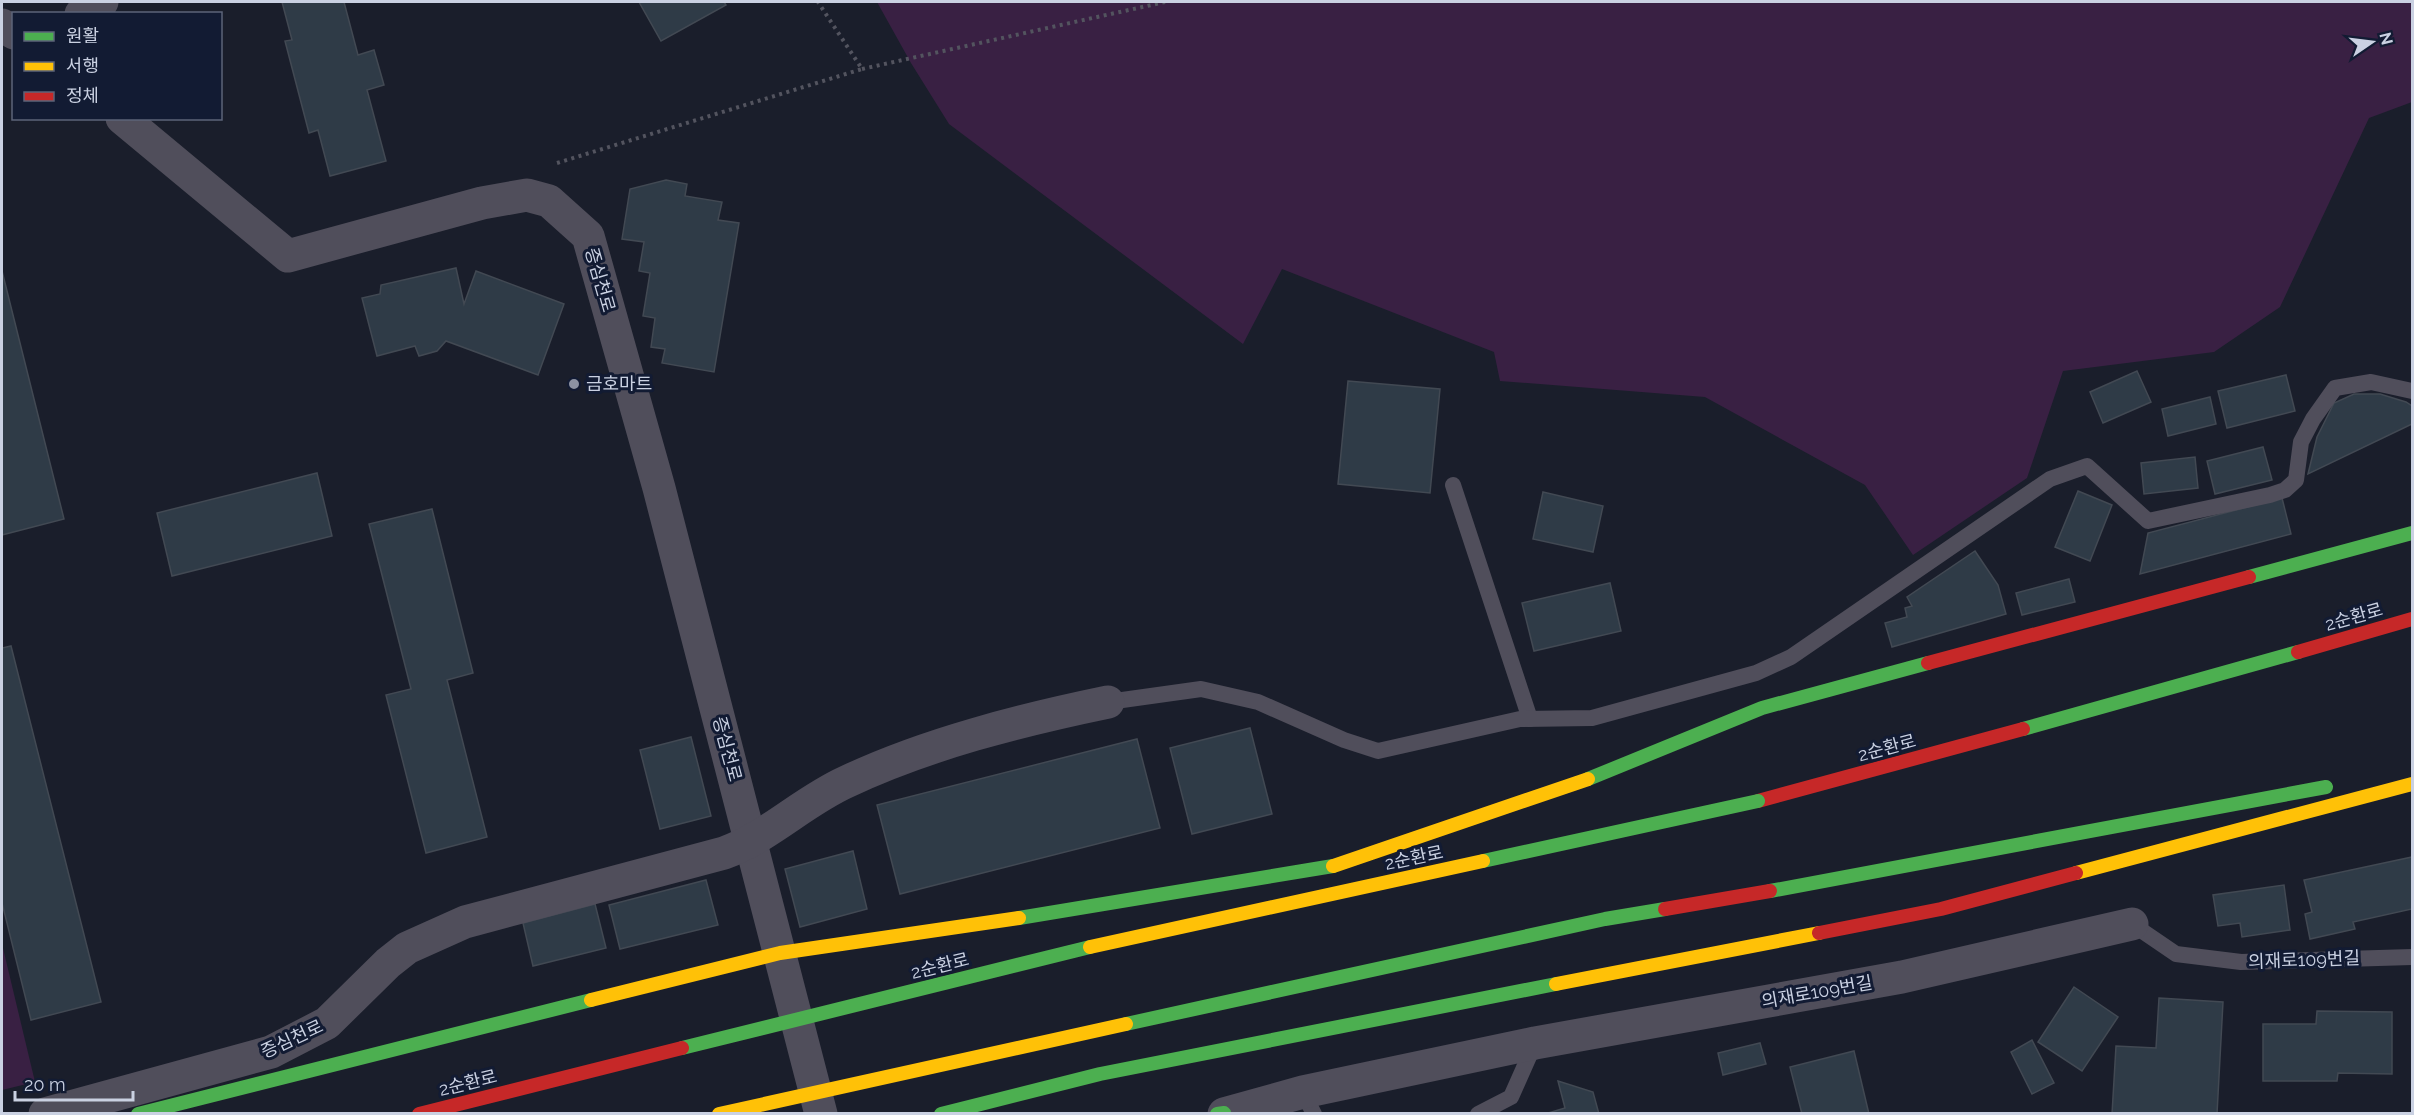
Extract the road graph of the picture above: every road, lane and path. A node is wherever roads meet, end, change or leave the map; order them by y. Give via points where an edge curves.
1 (102, 2) edge
2 (818, 2) edge
3 (1166, 2) edge
4 (84, 12) edge
5 (862, 69) junction
6 (124, 120) edge
7 (527, 195) junction
8 (2412, 391) edge
9 (1454, 485) dead end
10 (2412, 533) edge
11 (2412, 619) edge
12 (1108, 702) joint
13 (1530, 719) junction
14 (2412, 770) edge
15 (2389, 775) dead end
16 (2342, 784) dead end
17 (2412, 784) edge
18 (752, 842) junction
19 (2132, 924) joint
20 (780, 953) junction
21 (2412, 957) edge
22 (1535, 1043) junction
23 (1308, 1103) edge
24 (45, 1113) edge
25 (138, 1113) edge
26 (419, 1113) edge
27 (719, 1113) edge
28 (821, 1113) edge
29 (941, 1113) edge
30 (1222, 1113) edge
31 (1478, 1113) edge

1 - 4 street
2 - 5 path
3 - 5 path
5 - 7 path via 530,172
6 - 7 street via 288,256 482,203
7 - 18 street, 증심천로 via 549,201 588,236
8 - 13 lane via 2371,382 2335,388 2301,442 2296,480 2285,490 2148,520 2087,466 2050,479 1791,657 1756,673 1592,718
9 - 13 lane
10 - 20 main road via 1762,708 1565,789 1333,866 1118,904
11 - 26 main road, 2순환로, bridge via 1758,801 1068,952
12 - 13 lane via 1201,688 1258,702 1378,751
12 - 18 street, 증심천로 via 1046,715 901,759 847,781
14 - 15 main road
16 - 27 main road, bridge via 1605,919
17 - 29 main road via 1941,909 1100,1074
18 - 20 street, 증심천로
18 - 24 street, 증심천로 via 724,853 465,922 407,948 327,1023 271,1052
19 - 21 lane, 의재로109번길 via 2176,954 2241,962
19 - 22 street, 의재로109번길 via 1902,977
20 - 25 main road
20 - 28 street, 증심천로
22 - 23 street, 의재로109번길
22 - 31 lane via 1511,1097
23 - 30 street, 의재로109번길

